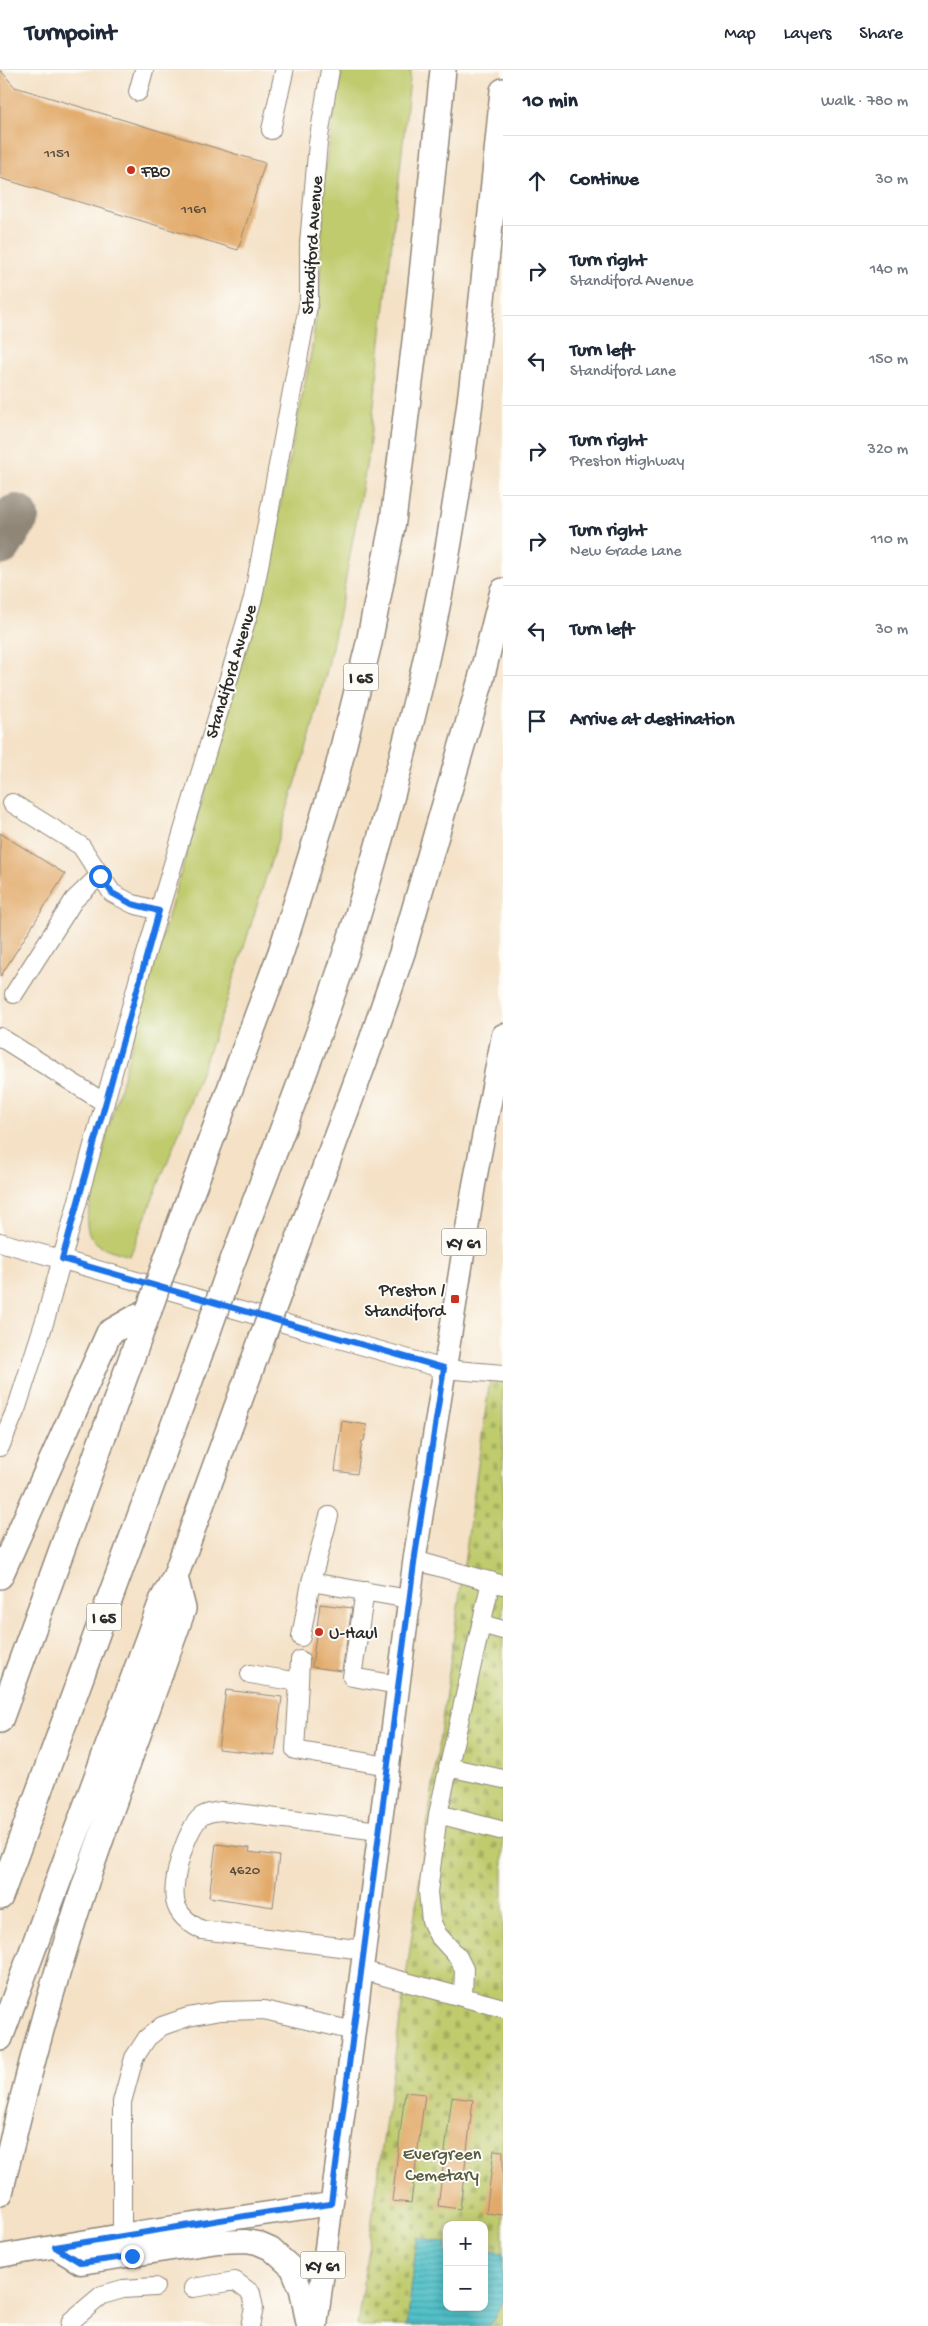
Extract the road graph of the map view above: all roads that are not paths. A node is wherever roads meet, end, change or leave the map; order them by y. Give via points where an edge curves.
1 (144, 70) edge
2 (330, 70) edge
3 (443, 70) edge
4 (284, 72) dead end
5 (138, 92) dead end
6 (503, 92) edge
7 (270, 130) dead end
8 (503, 591) edge
9 (12, 803) dead end
10 (100, 876) junction
11 (159, 911) junction
12 (14, 994) dead end
13 (503, 1035) edge
14 (0, 1038) edge
15 (105, 1103) junction
16 (0, 1242) edge
17 (62, 1259) junction
18 (149, 1310) junction
19 (444, 1368) junction
20 (503, 1374) edge
21 (0, 1447) edge
22 (329, 1516) dead end
23 (414, 1560) junction
24 (0, 1576) edge
25 (175, 1577) junction
26 (311, 1582) junction
27 (497, 1583) edge
28 (365, 1591) junction
29 (409, 1599) junction
30 (481, 1624) junction
31 (503, 1630) edge
32 (301, 1637) dead end
33 (300, 1660) dead end
34 (250, 1674) dead end
35 (299, 1682) junction
36 (398, 1685) junction
37 (0, 1720) edge
38 (388, 1766) junction
39 (448, 1767) junction
40 (503, 1779) edge
41 (438, 1814) junction
42 (500, 1830) dead end
43 (379, 1831) junction
44 (0, 1897) edge
45 (363, 1960) junction
46 (463, 1997) junction
47 (503, 2008) edge
48 (354, 2031) junction
49 (0, 2038) edge
50 (0, 2193) edge
51 (331, 2204) junction
52 (122, 2235) junction
53 (55, 2247) junction
54 (0, 2256) edge
55 (155, 2287) dead end
56 (193, 2288) dead end
57 (70, 2326) edge
58 (250, 2326) edge
59 (308, 2326) edge
60 (316, 2326) edge

1 - 5 street
2 - 11 street, Standiford Avenue via 318,143 309,301 253,598
3 - 18 highway, I 65, bridge via 393,521 369,643 336,776 287,934
4 - 7 street
6 - 44 highway, I 65, bridge via 476,367 464,451 423,670 356,922
8 - 25 highway, bridge via 402,953
9 - 10 street via 81,846
10 - 11 street via 112,893 132,904
10 - 12 street via 74,900
11 - 15 street, Standiford Avenue
13 - 19 main road, KY 61
14 - 15 street
15 - 17 street, Standiford Avenue
16 - 17 street
17 - 19 street
17 - 21 street, Standiford Avenue via 17,1408
18 - 24 highway via 108,1333
18 - 37 highway, I 65
19 - 20 street
19 - 23 main road, KY 61
22 - 26 street
23 - 27 street
23 - 29 main road, KY 61
25 - 49 highway via 162,1601
25 - 50 highway via 184,1609 63,1955 17,2118
26 - 28 street
26 - 32 street
27 - 30 street
28 - 29 street
28 - 36 street via 352,1677
29 - 36 main road, KY 61
30 - 31 street
30 - 39 street
33 - 35 street
34 - 35 street
35 - 38 street via 295,1750
36 - 38 main road, KY 61
38 - 43 main road, KY 61
39 - 40 street
39 - 41 street
41 - 42 street
41 - 46 street via 428,1892 431,1920 438,1935 458,1957 464,1969
43 - 45 main road, KY 61
43 - 45 street via 221,1811 210,1813 194,1825 179,1865 176,1884 177,1907 192,1926
45 - 46 street
45 - 48 main road, KY 61
46 - 47 street
48 - 51 main road, KY 61
48 - 52 street via 264,2010 220,2011 162,2026 147,2038 134,2058 122,2102
51 - 52 main road
51 - 60 main road, KY 61
52 - 53 main road
53 - 54 main road
53 - 59 main road via 81,2263 218,2242 257,2243 292,2268 301,2290
55 - 57 street via 124,2289 102,2295 71,2320
56 - 58 street via 235,2281 251,2293 254,2308

